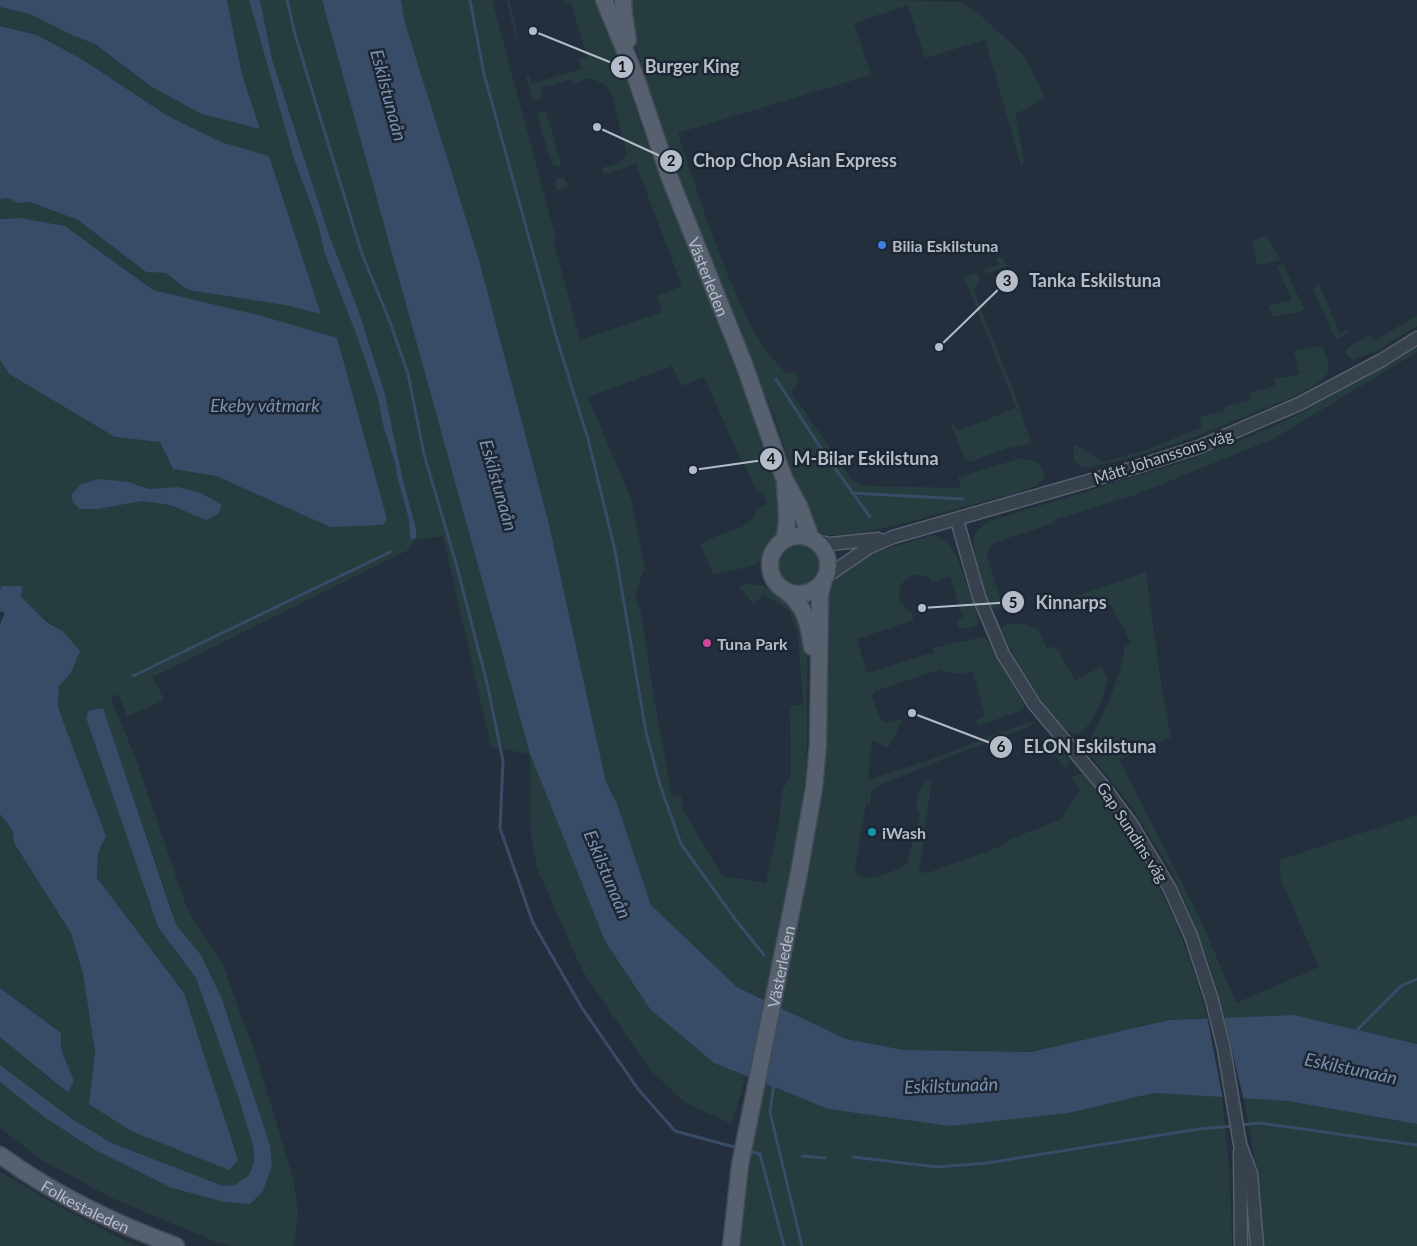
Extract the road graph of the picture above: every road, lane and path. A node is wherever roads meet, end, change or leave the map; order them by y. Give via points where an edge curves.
1 (604, 0) edge
2 (623, 0) edge
3 (635, 74) junction
4 (1417, 338) edge
5 (784, 478) junction
6 (957, 520) junction
7 (893, 537) junction
8 (784, 540) junction
9 (813, 540) junction
10 (825, 579) junction
11 (787, 592) junction
12 (818, 686) junction
13 (1239, 1138) junction
14 (0, 1156) edge
15 (176, 1246) edge
16 (731, 1246) edge
17 (1241, 1246) edge
18 (1257, 1246) edge

1 - 3 main road, Västerleden
2 - 3 main road, Västerleden
3 - 5 main road, Västerleden
4 - 6 street, Mått Johanssons väg via 1299,404 1199,447
5 - 8 main road, Västerleden via 787,510
5 - 9 main road, Västerleden
6 - 7 street, Mått Johanssons väg
6 - 13 street, Gap Sundins väg via 979,597 1003,654 1036,705 1104,786 1143,841 1178,905 1212,1000 1224,1048
7 - 9 street, Mått Johanssons väg via 830,544
7 - 10 street, Mått Johanssons väg via 868,548
8 - 9 main road via 800,536
8 - 11 main road via 773,552 770,566 774,581
9 - 10 main road via 822,546 827,556 829,566
10 - 11 main road via 815,590 804,594
10 - 12 main road, Västerleden via 820,595
11 - 12 main road, Västerleden via 798,601 808,624
12 - 16 main road, Västerleden via 814,788 740,1166
13 - 17 street, Gap Sundins väg
13 - 18 street, Gap Sundins väg via 1251,1174
14 - 15 main road, Folkestaleden via 95,1213

